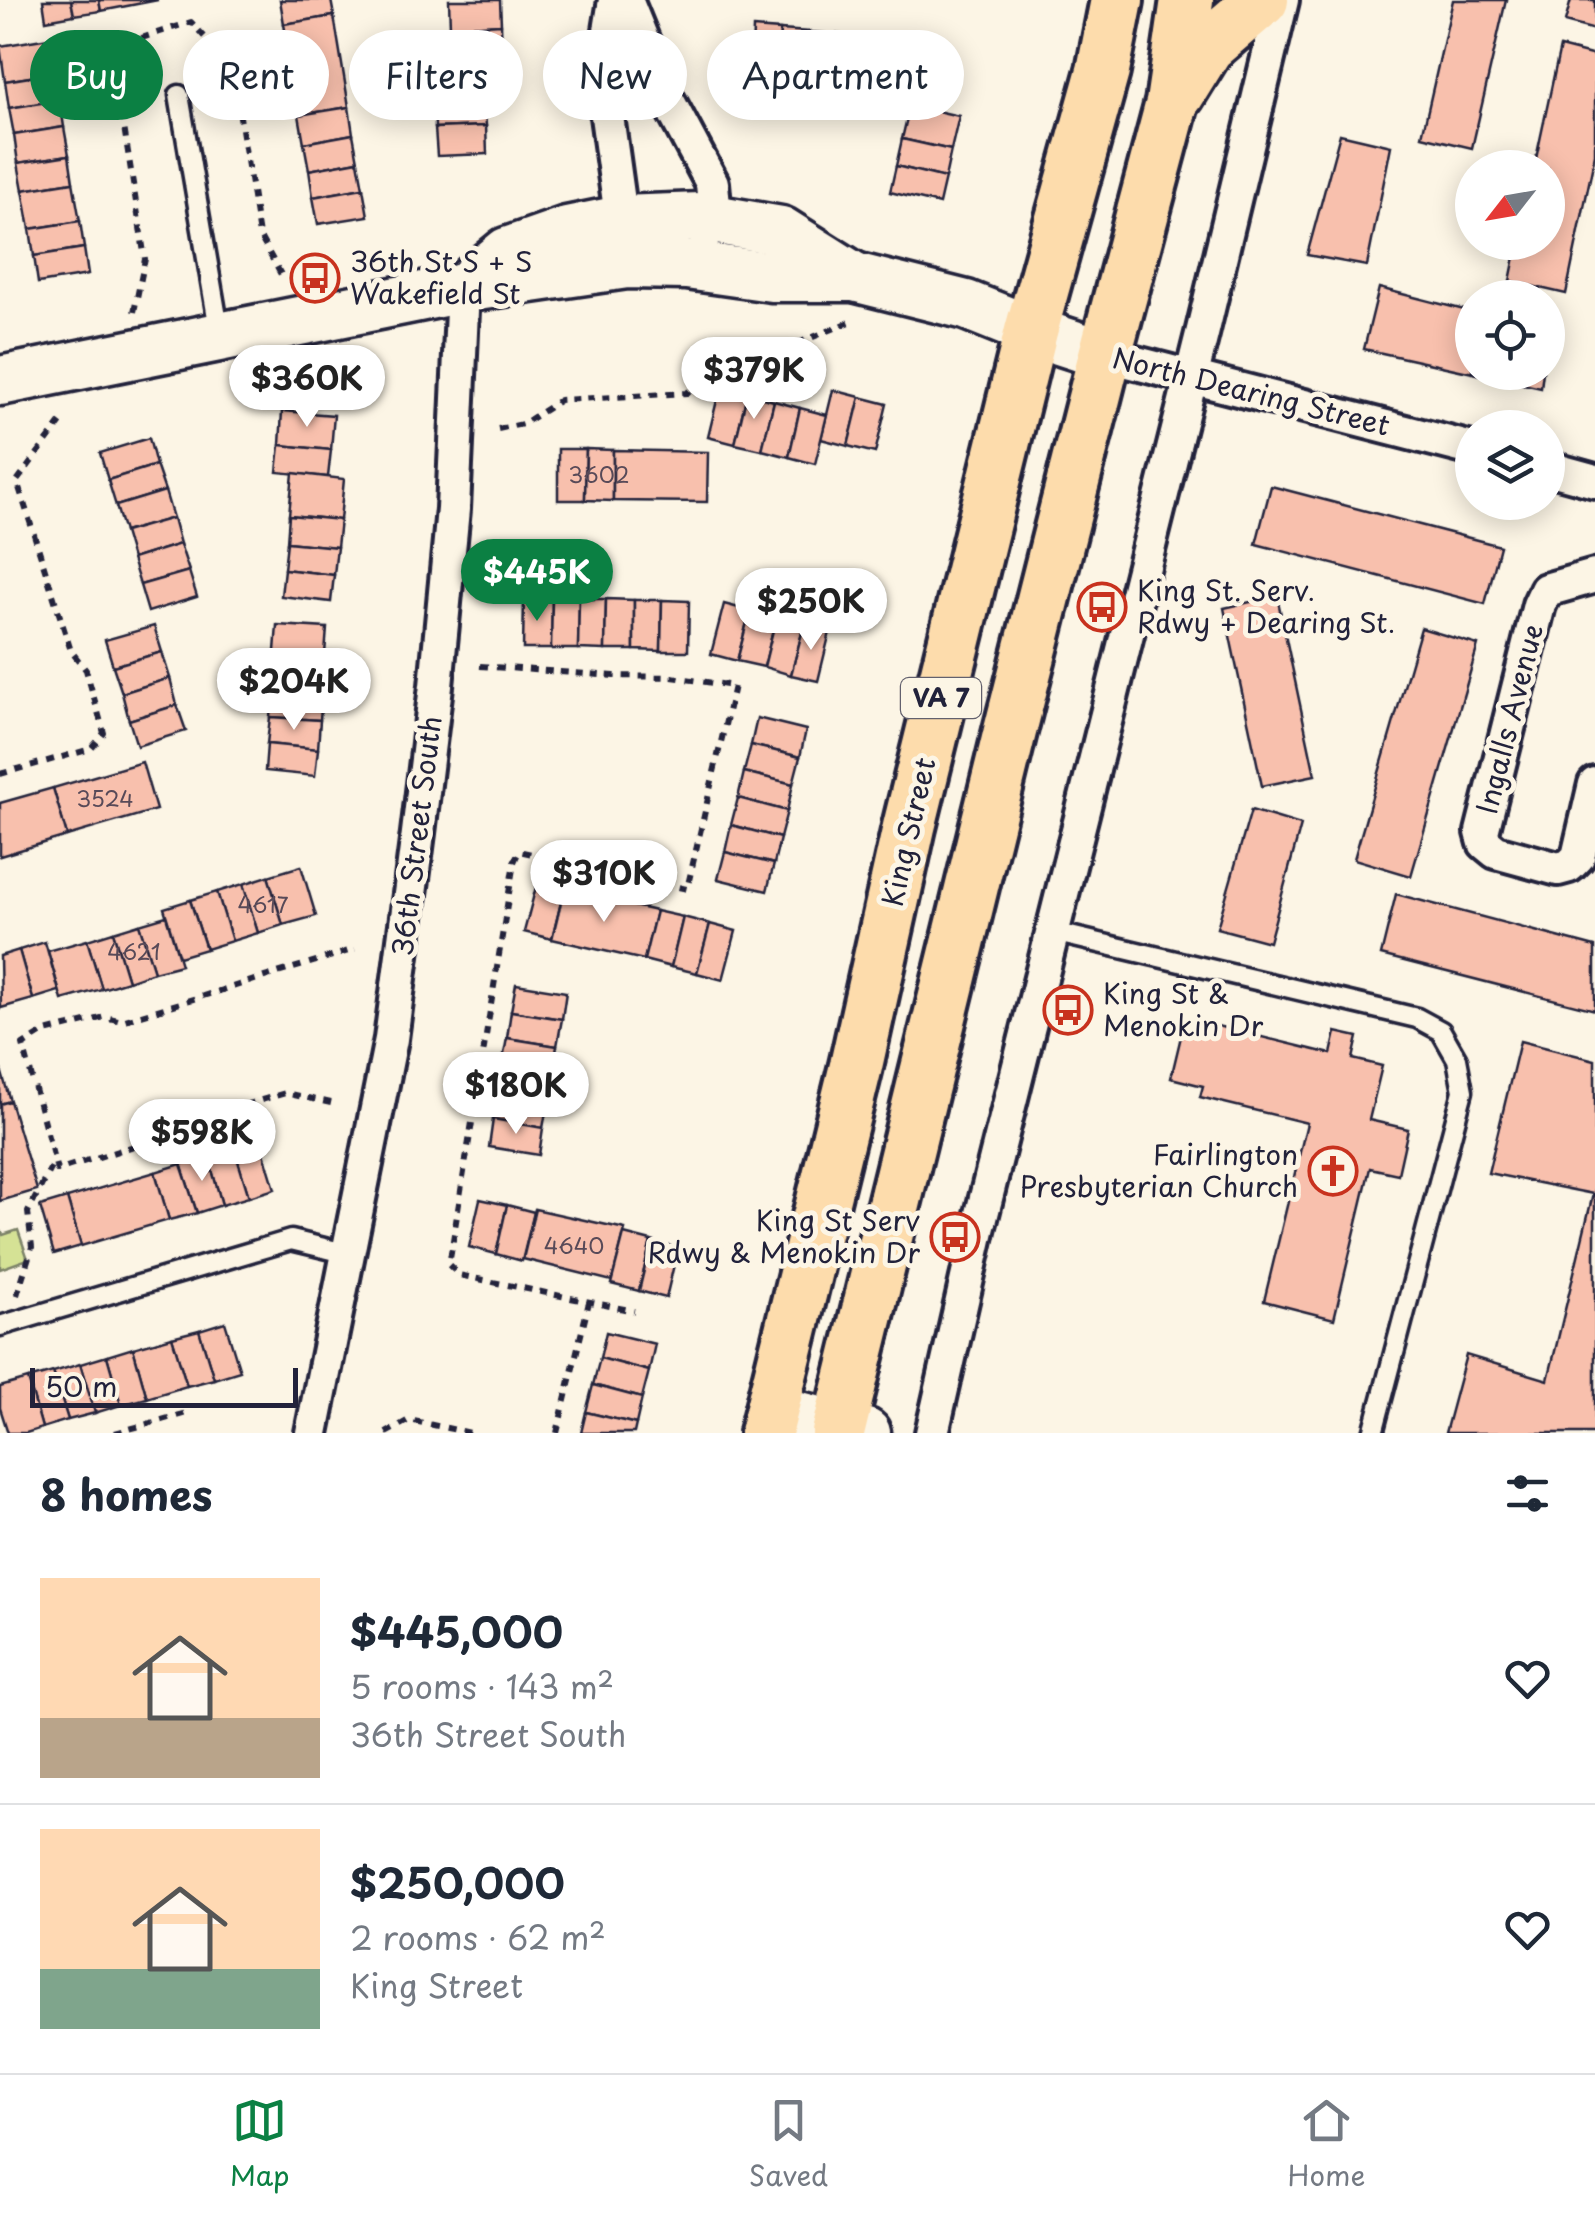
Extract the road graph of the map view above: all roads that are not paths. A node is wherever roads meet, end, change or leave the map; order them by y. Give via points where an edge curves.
1 (615, 0) edge
2 (626, 0) edge
3 (1117, 0) edge
4 (1187, 0) edge
5 (1262, 0) edge
6 (1282, 0) edge
7 (179, 95) dead end
8 (1172, 104) junction
9 (715, 218) junction
10 (624, 242) junction
11 (687, 265) junction
12 (463, 288) junction
13 (852, 300) junction
14 (1031, 331) junction
15 (220, 336) junction
16 (1104, 355) junction
17 (1191, 376) junction
18 (0, 381) edge
19 (1455, 445) edge
20 (1565, 473) edge
21 (1595, 481) edge
22 (1595, 576) edge
23 (1595, 784) edge
24 (1053, 932) junction
25 (349, 1254) junction
26 (4, 1324) edge
27 (769, 1421) edge
28 (848, 1431) edge
29 (312, 1433) edge
30 (932, 1433) edge
31 (1373, 1433) edge

1 - 10 street via 602,80
2 - 9 street via 663,91 712,183
3 - 14 main road, King Street / VA 7
4 - 8 main road, VA 7
5 - 8 main road via 1206,47
6 - 17 street
7 - 15 lane
8 - 16 main road, VA 7
9 - 10 street
9 - 11 street
9 - 13 street via 781,231
10 - 11 street
10 - 12 street
10 - 12 street via 567,230 507,252
11 - 13 street via 772,277
12 - 15 street
12 - 25 street, 36th Street South via 453,508 432,722 391,1039
13 - 14 street, North Dearing Street via 966,305
14 - 16 street, North Dearing Street
14 - 27 main road, King Street / VA 7
15 - 18 street
16 - 17 street, North Dearing Street
16 - 28 main road, VA 7
17 - 19 street, North Dearing Street
17 - 24 street
20 - 21 street
22 - 23 street, Ingalls Avenue via 1546,590 1539,606 1482,832 1485,844 1558,869 1569,866 1578,857
24 - 30 street
24 - 31 lane via 1417,1018 1441,1031 1457,1060 1463,1091
25 - 26 lane via 291,1240
25 - 29 street, 36th Street South
27 - 28 street

